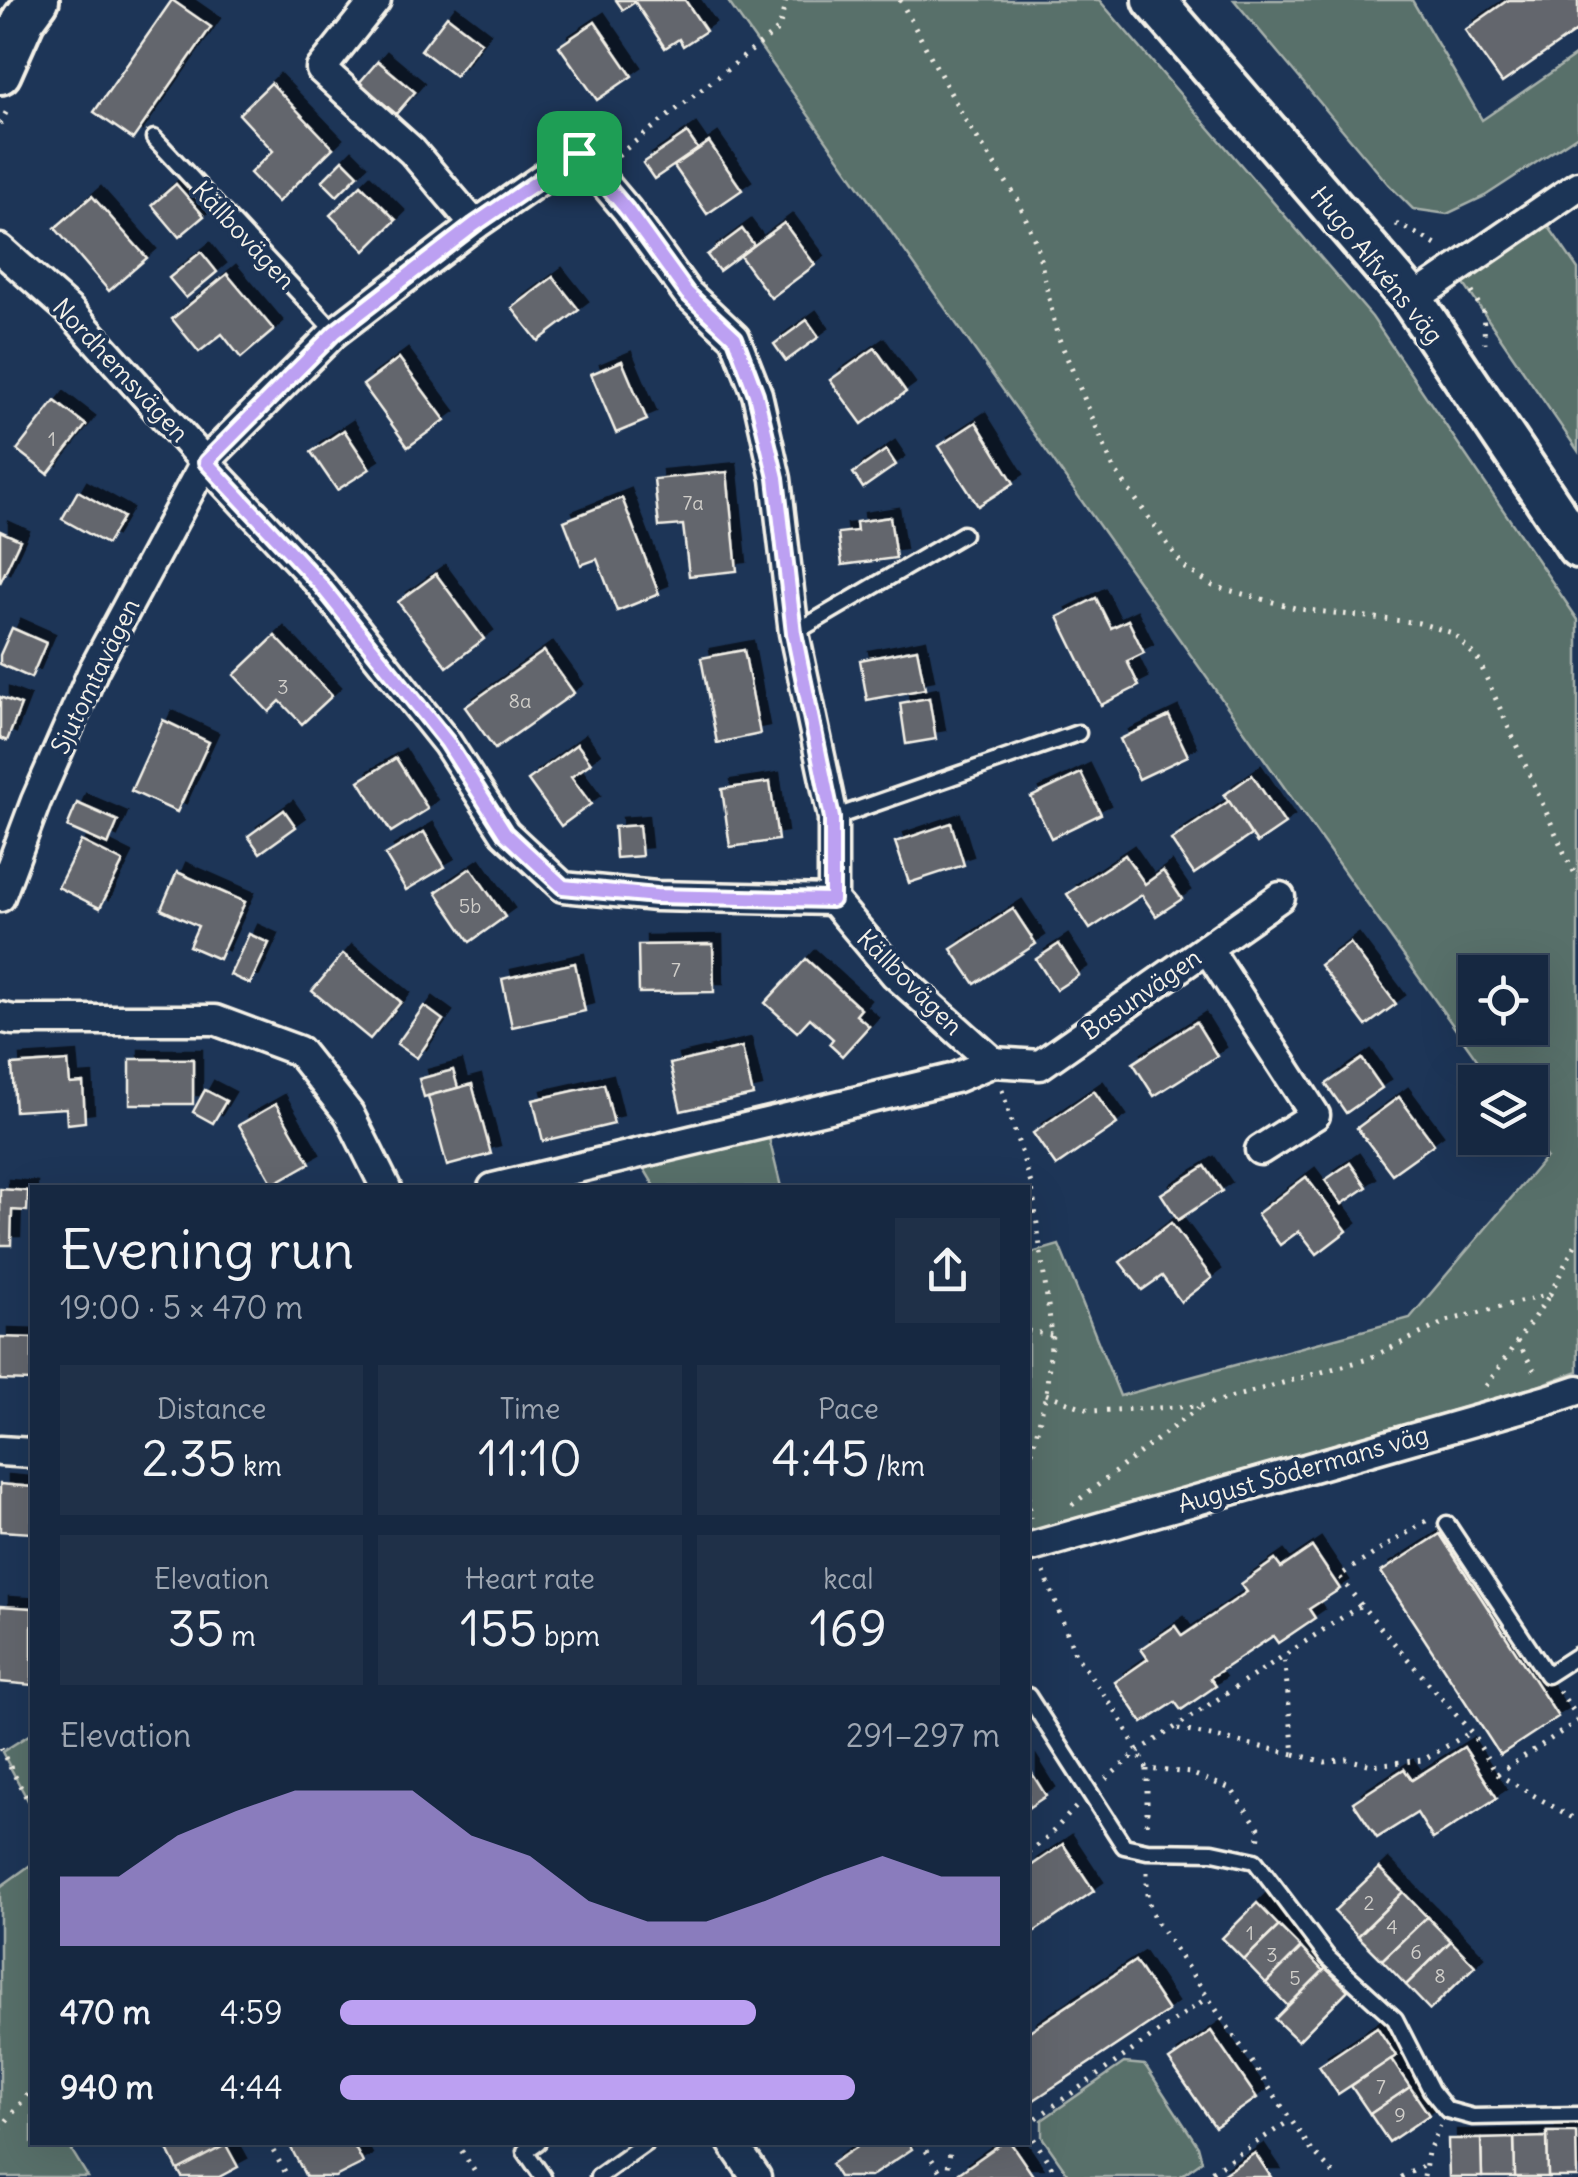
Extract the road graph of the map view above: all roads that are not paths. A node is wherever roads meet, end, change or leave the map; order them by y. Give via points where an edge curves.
1 (38, 0) edge
2 (376, 0) edge
3 (1154, 0) edge
4 (0, 73) edge
5 (154, 138) dead end
6 (1578, 186) edge
7 (474, 225) junction
8 (0, 249) edge
9 (1412, 300) junction
10 (335, 332) junction
11 (206, 462) junction
12 (963, 534) dead end
13 (1578, 547) edge
14 (794, 633) junction
15 (1078, 733) dead end
16 (832, 818) junction
17 (1280, 897) dead end
18 (0, 898) edge
19 (832, 900) junction
20 (1207, 948) junction
21 (0, 1017) edge
22 (993, 1062) junction
23 (1260, 1150) dead end
24 (384, 1185) edge
25 (505, 1185) edge
26 (1565, 1394) edge
27 (0, 1450) edge
28 (30, 1454) edge
29 (1447, 1524) road end
30 (1031, 1547) edge
31 (1578, 1655) edge
32 (1030, 1699) edge
33 (1578, 2115) edge
34 (534, 2145) edge
35 (643, 2145) edge
36 (734, 2145) edge
37 (543, 2177) edge
38 (598, 2177) edge
39 (756, 2177) edge

1 - 4 street
2 - 7 street via 321,69 412,150
3 - 9 street, Hugo Alfvéns väg
5 - 10 lane, Källbovägen
6 - 9 street
7 - 10 street
7 - 14 street via 579,153 687,293 735,338 776,478
8 - 11 street, Nordhemsvägen via 70,311
9 - 13 street, Hugo Alfvéns väg
10 - 11 street
11 - 18 street, Sjutomtavägen via 94,669
11 - 19 street, Nordhemsvägen via 320,584 447,742 505,833 563,887
12 - 14 lane
14 - 16 street
15 - 16 lane
16 - 19 street
17 - 20 street, Basunvägen
19 - 22 street, Källbovägen via 895,974
20 - 22 street, Basunvägen via 1040,1064
20 - 23 street via 1314,1115
21 - 24 street via 215,1020 298,1052 349,1114
22 - 25 street, Källbovägen via 955,1078
26 - 30 street, August Södermans väg
27 - 28 street
29 - 31 lane via 1546,1675
32 - 33 lane via 1124,1846 1254,1861 1328,1958 1395,2018 1447,2110 1473,2117
34 - 37 lane via 525,2151
35 - 38 lane
36 - 39 street

